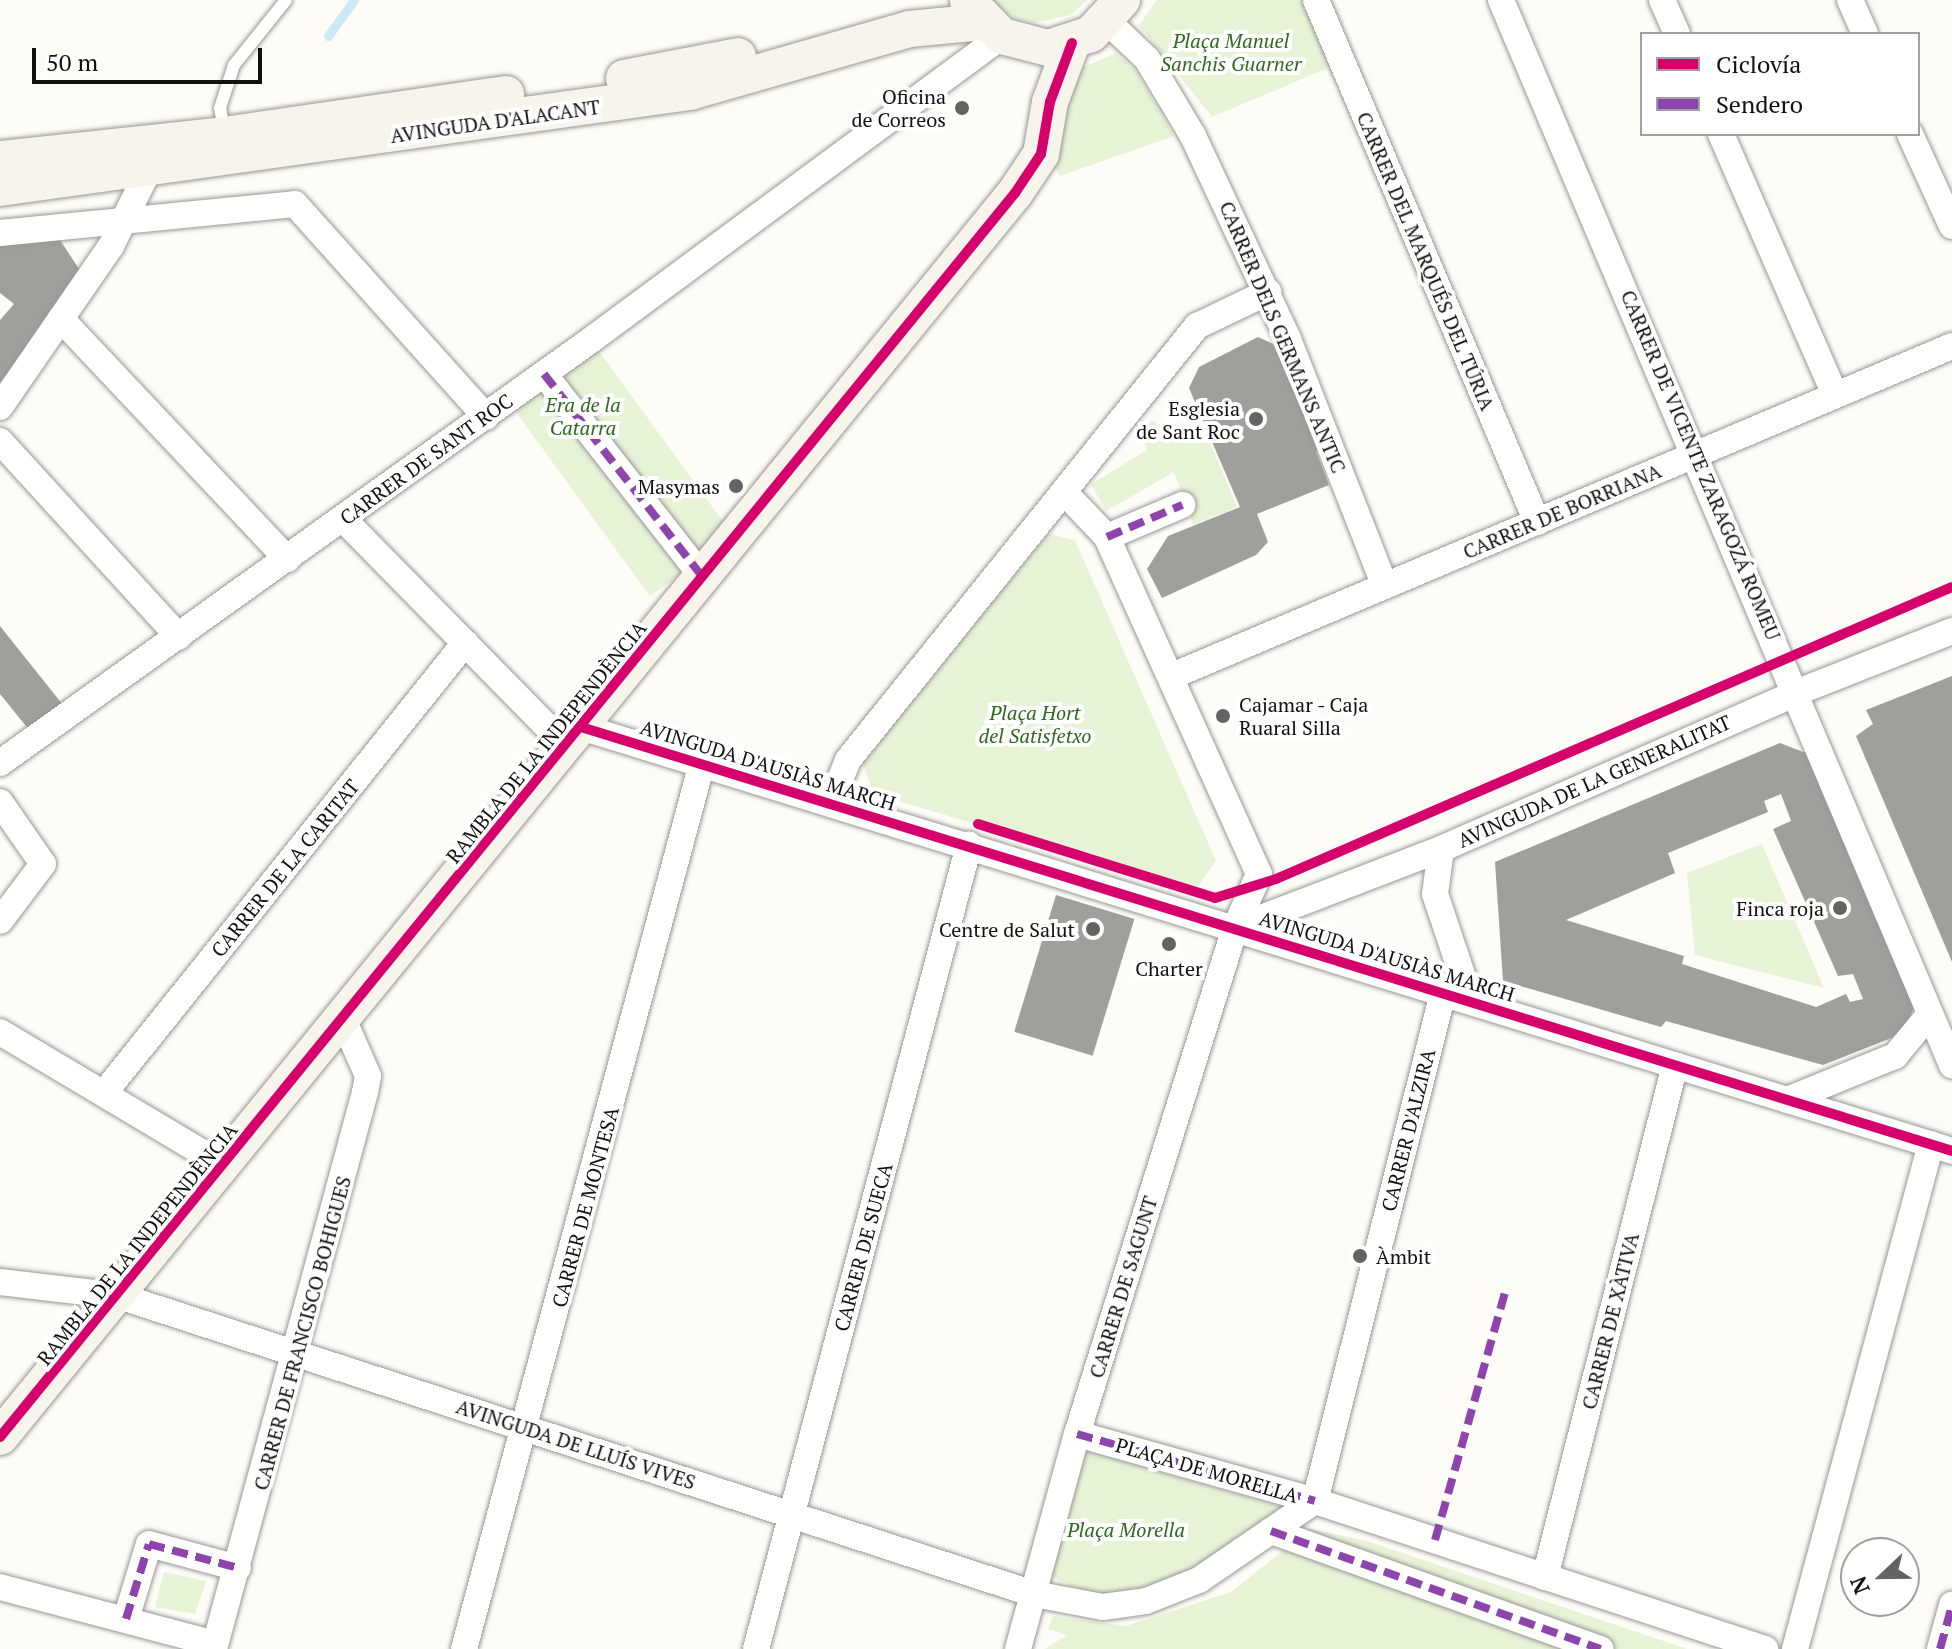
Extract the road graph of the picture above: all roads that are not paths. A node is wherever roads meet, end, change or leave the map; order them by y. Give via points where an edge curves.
1 (286, 0) edge
2 (910, 0) edge
3 (1316, 0) edge
4 (1501, 0) edge
5 (1662, 0) edge
6 (1850, 0) edge
7 (1114, 11) edge
8 (984, 19) edge
9 (1676, 32) edge
10 (1864, 32) edge
11 (1072, 43) junction
12 (225, 135) junction
13 (1722, 136) edge
14 (1911, 136) edge
15 (0, 159) edge
16 (148, 171) junction
17 (0, 188) edge
18 (120, 224) junction
19 (1952, 226) edge
20 (0, 233) edge
21 (1268, 292) junction
22 (61, 319) junction
23 (1952, 346) edge
24 (544, 374) junction
25 (1835, 395) junction
26 (0, 407) edge
27 (486, 417) junction
28 (0, 441) edge
29 (1696, 454) junction
30 (1066, 494) junction
31 (1182, 505) dead end
32 (343, 519) junction
33 (1537, 522) junction
34 (1107, 537) junction
35 (287, 559) junction
36 (702, 576) junction
37 (1385, 586) junction
38 (1952, 631) edge
39 (179, 637) junction
40 (465, 643) junction
41 (1172, 676) junction
42 (1798, 692) junction
43 (574, 736) junction
44 (0, 763) edge
45 (702, 763) junction
46 (0, 802) edge
47 (831, 802) junction
48 (969, 845) junction
49 (1441, 849) junction
50 (0, 921) edge
51 (1235, 928) junction
52 (1443, 993) junction
53 (1471, 1001) junction
54 (1929, 1015) junction
55 (343, 1019) junction
56 (0, 1032) edge
57 (1675, 1065) junction
58 (1952, 1065) edge
59 (105, 1092) junction
60 (1787, 1100) junction
61 (1942, 1148) edge
62 (225, 1166) junction
63 (0, 1282) edge
64 (119, 1296) junction
65 (298, 1354) junction
66 (526, 1427) junction
67 (1077, 1434) junction
68 (0, 1437) edge
69 (1315, 1501) junction
70 (793, 1515) junction
71 (1271, 1531) junction
72 (238, 1568) junction
73 (1545, 1577) junction
74 (0, 1587) edge
75 (1034, 1594) junction
76 (1952, 1605) edge
77 (126, 1619) junction
78 (215, 1647) edge
79 (464, 1649) edge
80 (756, 1649) edge
81 (1018, 1649) edge
82 (1601, 1649) edge
83 (1765, 1649) edge
84 (1795, 1649) edge
85 (1940, 1649) edge

1 - 12 lane via 234,65 220,108
2 - 12 main road, AVINGUDA D'ALACANT via 785,44 700,64
3 - 33 street, CARRER DEL MARQUÉS DEL TÚRIA
4 - 29 street, CARRER DE VICENTE ZARAGOZÁ ROMEU
5 - 9 street
6 - 10 street
7 - 11 main road
7 - 21 street, CARRER DELS GERMANS ANTIC via 1185,123
8 - 11 main road via 1036,46
8 - 16 main road, AVINGUDA D'ALACANT via 909,29 690,92
8 - 24 street, CARRER DE SANT ROC
11 - 36 main road, RAMBLA DE LA INDEPENDÈNCIA via 1050,102 1041,154 1015,193
12 - 15 main road, AVINGUDA D'ALACANT
13 - 25 street
14 - 19 street
16 - 17 main road, AVINGUDA D'ALACANT
16 - 18 street
18 - 20 street
18 - 22 street
18 - 27 street via 295,204
21 - 30 street via 1197,326
21 - 37 street, CARRER DELS GERMANS ANTIC
22 - 26 street
22 - 35 street
23 - 25 street, CARRER DE BORRIANA
24 - 27 street, CARRER DE SANT ROC
24 - 36 street
25 - 29 street, CARRER DE BORRIANA
27 - 32 street, CARRER DE SANT ROC
28 - 39 street
29 - 33 street, CARRER DE BORRIANA
29 - 42 street, CARRER DE VICENTE ZARAGOZÁ ROMEU
30 - 34 street, CARRER DE SAGUNT
30 - 47 street via 848,760
31 - 34 street
32 - 35 street, CARRER DE SANT ROC
32 - 40 street
33 - 37 street, CARRER DE BORRIANA
34 - 41 street, CARRER DE SAGUNT
35 - 39 street, CARRER DE SANT ROC
36 - 43 main road, RAMBLA DE LA INDEPENDÈNCIA
37 - 41 street, CARRER DE BORRIANA
38 - 42 street, AVINGUDA DE LA GENERALITAT
39 - 44 street, CARRER DE SANT ROC
40 - 43 street
40 - 59 street, CARRER DE LA CARITAT
41 - 51 street, CARRER DE SAGUNT via 1259,874
42 - 49 street, AVINGUDA DE LA GENERALITAT
42 - 54 street, CARRER DE VICENTE ZARAGOZÁ ROMEU
43 - 45 street, AVINGUDA D'AUSIÀS MARCH
43 - 55 main road, RAMBLA DE LA INDEPENDÈNCIA
45 - 47 street, AVINGUDA D'AUSIÀS MARCH
45 - 66 street, CARRER DE MONTESA
46 - 50 street via 43,864
47 - 48 street, AVINGUDA D'AUSIÀS MARCH
48 - 51 street, AVINGUDA D'AUSIÀS MARCH
48 - 70 street, CARRER DE SUECA
49 - 51 street, AVINGUDA DE LA GENERALITAT
49 - 53 street via 1435,894
51 - 52 street, AVINGUDA D'AUSIÀS MARCH
51 - 67 street, CARRER DE SAGUNT
52 - 53 street, AVINGUDA D'AUSIÀS MARCH
52 - 69 street, CARRER D'ALZIRA
53 - 57 street, AVINGUDA D'AUSIÀS MARCH
54 - 58 street, CARRER DE VICENTE ZARAGOZÁ ROMEU
54 - 60 street via 1895,1056
55 - 62 main road, RAMBLA DE LA INDEPENDÈNCIA
55 - 65 street, CARRER DE FRANCISCO BOHIGUES via 368,1076
56 - 59 street
57 - 60 street, AVINGUDA D'AUSIÀS MARCH
57 - 73 street, CARRER DE XÀTIVA
59 - 62 street
60 - 61 street, AVINGUDA D'AUSIÀS MARCH
61 - 84 street
62 - 64 main road, RAMBLA DE LA INDEPENDÈNCIA
63 - 64 street, AVINGUDA DE LLUÍS VIVES
64 - 65 street, AVINGUDA DE LLUÍS VIVES
64 - 68 main road, RAMBLA DE LA INDEPENDÈNCIA
65 - 66 street, AVINGUDA DE LLUÍS VIVES
65 - 72 street, CARRER DE FRANCISCO BOHIGUES
66 - 70 street, AVINGUDA DE LLUÍS VIVES
66 - 79 street, CARRER DE MONTESA
67 - 69 street, PLAÇA DE MORELLA
67 - 75 street, CARRER DE SAGUNT
69 - 71 street, PLAÇA DE MORELLA
69 - 73 street
70 - 75 street, AVINGUDA DE LLUÍS VIVES
70 - 80 street, CARRER DE SUECA
71 - 75 street, PLAÇA DE MORELLA via 1199,1580 1146,1601 1103,1607
71 - 82 street
72 - 77 street via 149,1544
72 - 78 street, CARRER DE FRANCISCO BOHIGUES
73 - 83 street
74 - 77 street
75 - 81 street, CARRER DE SAGUNT
76 - 85 street
77 - 78 street

